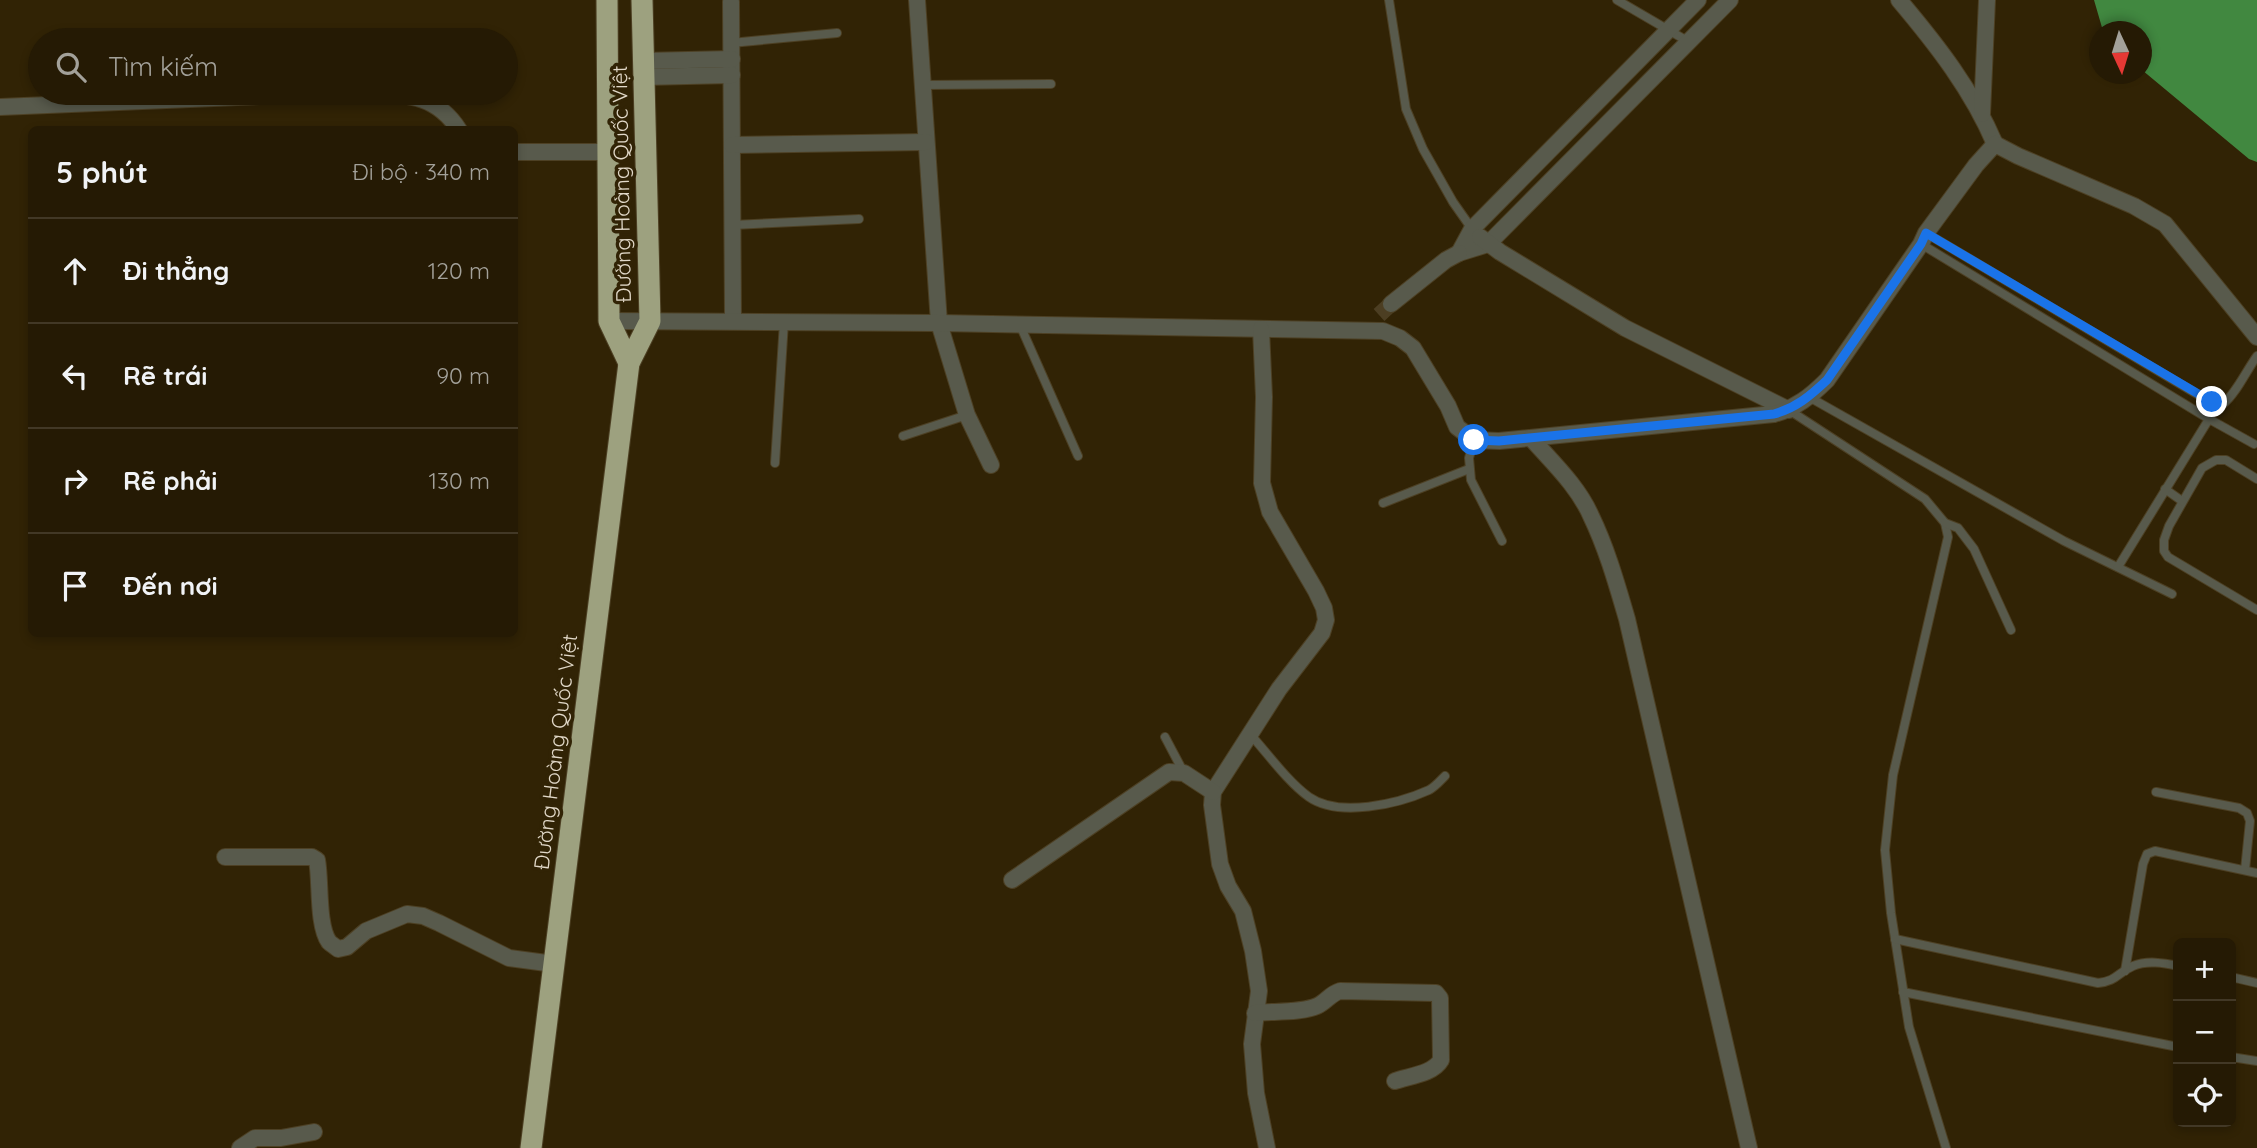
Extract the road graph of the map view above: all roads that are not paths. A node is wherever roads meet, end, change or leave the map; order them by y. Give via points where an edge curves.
1 (607, 0) edge
2 (642, 0) edge
3 (916, 0) edge
4 (1389, 0) edge
5 (1618, 0) edge
6 (1698, 0) edge
7 (1730, 0) edge
8 (1899, 0) edge
9 (1987, 0) edge
10 (731, 2) dead end
11 (1669, 29) junction
12 (837, 33) dead end
13 (1689, 42) junction
14 (732, 59) junction
15 (643, 69) junction
16 (1051, 84) dead end
17 (922, 85) junction
18 (48, 105) edge
19 (437, 105) edge
20 (0, 107) edge
21 (1982, 114) junction
22 (457, 126) edge
23 (926, 142) junction
24 (1996, 144) junction
25 (732, 145) junction
26 (518, 152) edge
27 (608, 152) junction
28 (859, 219) dead end
29 (733, 225) junction
30 (1472, 229) junction
31 (1923, 239) junction
32 (1488, 244) junction
33 (1453, 257) junction
34 (609, 321) junction
35 (649, 321) junction
36 (733, 321) junction
37 (784, 322) junction
38 (939, 323) junction
39 (1020, 325) junction
40 (1261, 329) junction
41 (1363, 331) junction
42 (2257, 337) edge
43 (2257, 356) edge
44 (629, 363) junction
45 (1809, 397) junction
46 (1789, 410) junction
47 (967, 415) junction
48 (2209, 419) junction
49 (903, 436) dead end
50 (1531, 438) junction
51 (1474, 440) junction
52 (2253, 444) dead end
53 (1078, 456) dead end
54 (775, 463) dead end
55 (991, 465) dead end
56 (1469, 470) junction
57 (2257, 479) edge
58 (2165, 489) junction
59 (2182, 501) junction
60 (1383, 503) dead end
61 (1945, 523) junction
62 (1502, 541) dead end
63 (2118, 567) junction
64 (2172, 594) dead end
65 (2257, 610) edge
66 (2011, 630) dead end
67 (1250, 733) junction
68 (1166, 737) dead end
69 (1184, 773) junction
70 (1445, 776) dead end
71 (1213, 792) junction
72 (2156, 792) dead end
73 (225, 857) dead end
74 (2245, 870) junction
75 (2257, 873) edge
76 (1012, 880) dead end
77 (1895, 939) junction
78 (554, 964) junction
79 (2173, 965) edge
80 (2125, 971) junction
81 (2236, 978) edge
82 (2257, 983) edge
83 (1903, 992) junction
84 (1255, 1013) junction
85 (2173, 1046) edge
86 (2236, 1058) edge
87 (2257, 1061) edge
88 (1395, 1081) dead end
89 (314, 1132) dead end
90 (240, 1148) edge
91 (531, 1148) edge
92 (1267, 1148) edge
93 (1749, 1148) edge
94 (1946, 1148) edge

1 - 27 highway, Đường Hoàng Quốc Việt
2 - 15 highway, Đường Hoàng Quốc Việt
3 - 17 street
4 - 30 lane via 1406,109 1452,202
5 - 11 lane
6 - 11 street
7 - 13 street
8 - 21 street via 1956,71
9 - 21 street
10 - 14 street
11 - 13 lane
11 - 30 street
12 - 14 lane
13 - 32 street
14 - 15 street
14 - 25 street
15 - 35 highway, Đường Hoàng Quốc Việt
16 - 17 lane
17 - 23 street
18 - 20 street
19 - 22 street
21 - 24 street
23 - 25 street
23 - 38 street
24 - 31 street
24 - 42 street via 2165,224
25 - 29 street
26 - 27 street
27 - 34 highway, Đường Hoàng Quốc Việt
28 - 29 lane
29 - 36 street
30 - 32 street
30 - 33 street
31 - 43 lane via 2212,402 2222,405 2230,398
31 - 45 street via 1827,380
31 - 48 lane
32 - 33 street
32 - 46 street via 1625,328
33 - 41 street
34 - 35 street
34 - 44 highway, Đường Hoàng Quốc Việt
35 - 36 street
35 - 44 highway, Đường Hoàng Quốc Việt
36 - 37 street
37 - 38 street
37 - 54 lane
38 - 39 street
38 - 47 street
39 - 40 street
39 - 53 lane
40 - 41 street
40 - 67 street via 1262,483 1270,512 1316,591 1326,620 1322,634
41 - 51 street via 1383,331 1413,348 1457,427
44 - 78 highway, Đường Hoàng Quốc Việt
45 - 46 street
45 - 63 lane
46 - 50 street
46 - 61 lane via 1925,499
47 - 49 lane
47 - 55 street
48 - 52 lane
48 - 58 lane
50 - 51 street
50 - 93 street via 1591,514 1619,593
51 - 56 lane
56 - 60 lane
56 - 62 lane
57 - 59 lane via 2226,460 2216,460 2202,468
58 - 59 lane
58 - 63 lane
59 - 65 lane via 2164,540 2168,557
61 - 66 lane via 1958,528 1975,549
61 - 77 lane via 1948,537 1893,775 1885,850
63 - 64 lane
67 - 70 lane via 1310,797 1327,805 1381,804 1431,789
67 - 71 street
68 - 69 lane
69 - 71 street
69 - 76 street via 1169,772
71 - 84 street via 1220,864 1243,911 1253,951 1259,991
72 - 74 lane via 2247,813
73 - 78 street via 317,860 326,932 338,949 407,914 423,916 509,958
74 - 75 lane
74 - 80 lane via 2147,853
77 - 80 lane via 2098,983 2112,981
77 - 83 lane
78 - 91 highway, Đường Hoàng Quốc Việt
79 - 80 lane via 2135,965
81 - 82 lane
83 - 85 lane
83 - 94 lane via 1909,1027
84 - 88 street via 1318,1006 1340,991 1436,993 1440,998 1441,1059 1432,1069
84 - 92 street via 1256,1093
86 - 87 lane
89 - 90 street via 255,1138

